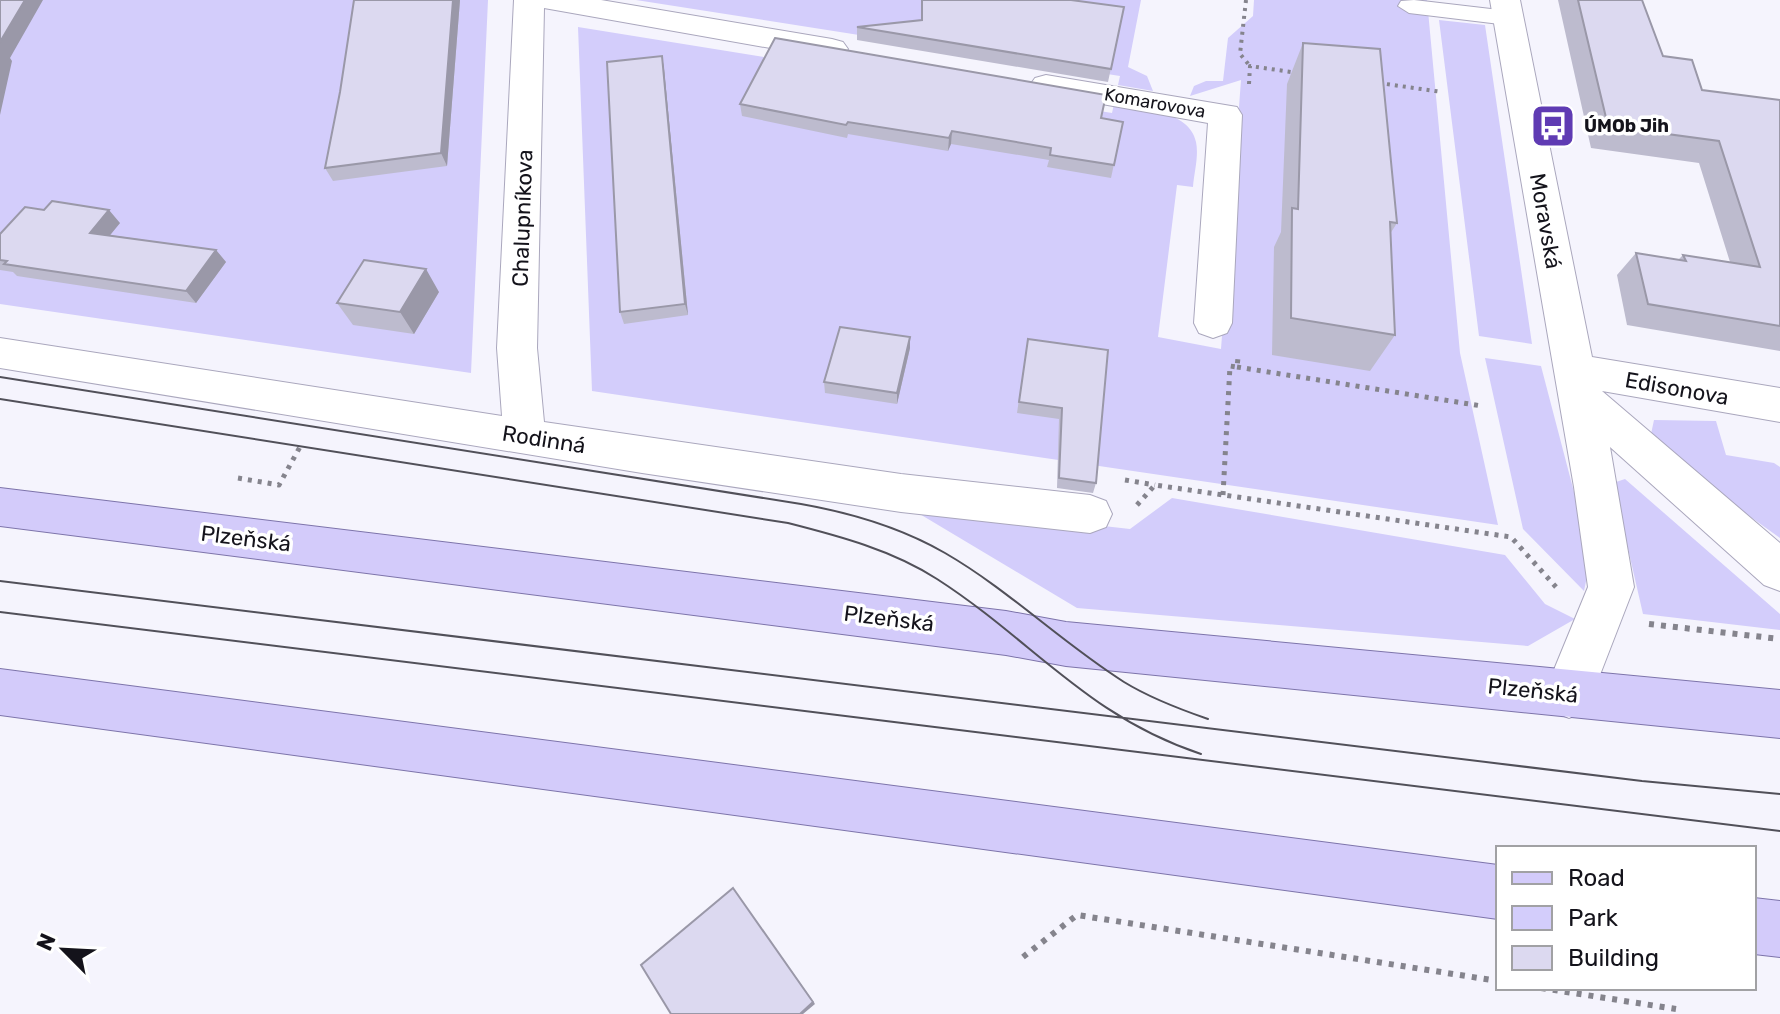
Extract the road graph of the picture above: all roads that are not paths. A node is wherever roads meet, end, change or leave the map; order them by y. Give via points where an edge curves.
1 (529, 0) edge
2 (548, 0) edge
3 (1409, 6) dead end
4 (1507, 9) edge
5 (858, 53) edge
6 (1013, 79) edge
7 (1213, 323) dead end
8 (0, 353) edge
9 (1576, 382) junction
10 (1780, 405) edge
11 (524, 435) junction
12 (0, 507) edge
13 (1090, 514) road end
14 (1780, 571) edge
15 (0, 692) edge
16 (1569, 694) junction
17 (1780, 714) edge
18 (1496, 892) edge
19 (1756, 926) edge
20 (1780, 929) edge

1 - 11 street, Chalupníkova via 517,348
2 - 5 street
3 - 4 lane
4 - 9 street, Moravská
6 - 7 street, Komarovova via 1225,115
8 - 11 street, Rodinná
9 - 10 street, Edisonova
9 - 14 street
9 - 16 street, Moravská via 1611,587
11 - 13 street, Rodinná via 901,493
12 - 16 main road, Plzeňská via 1066,644
15 - 18 main road
16 - 17 main road, Plzeňská
19 - 20 main road

